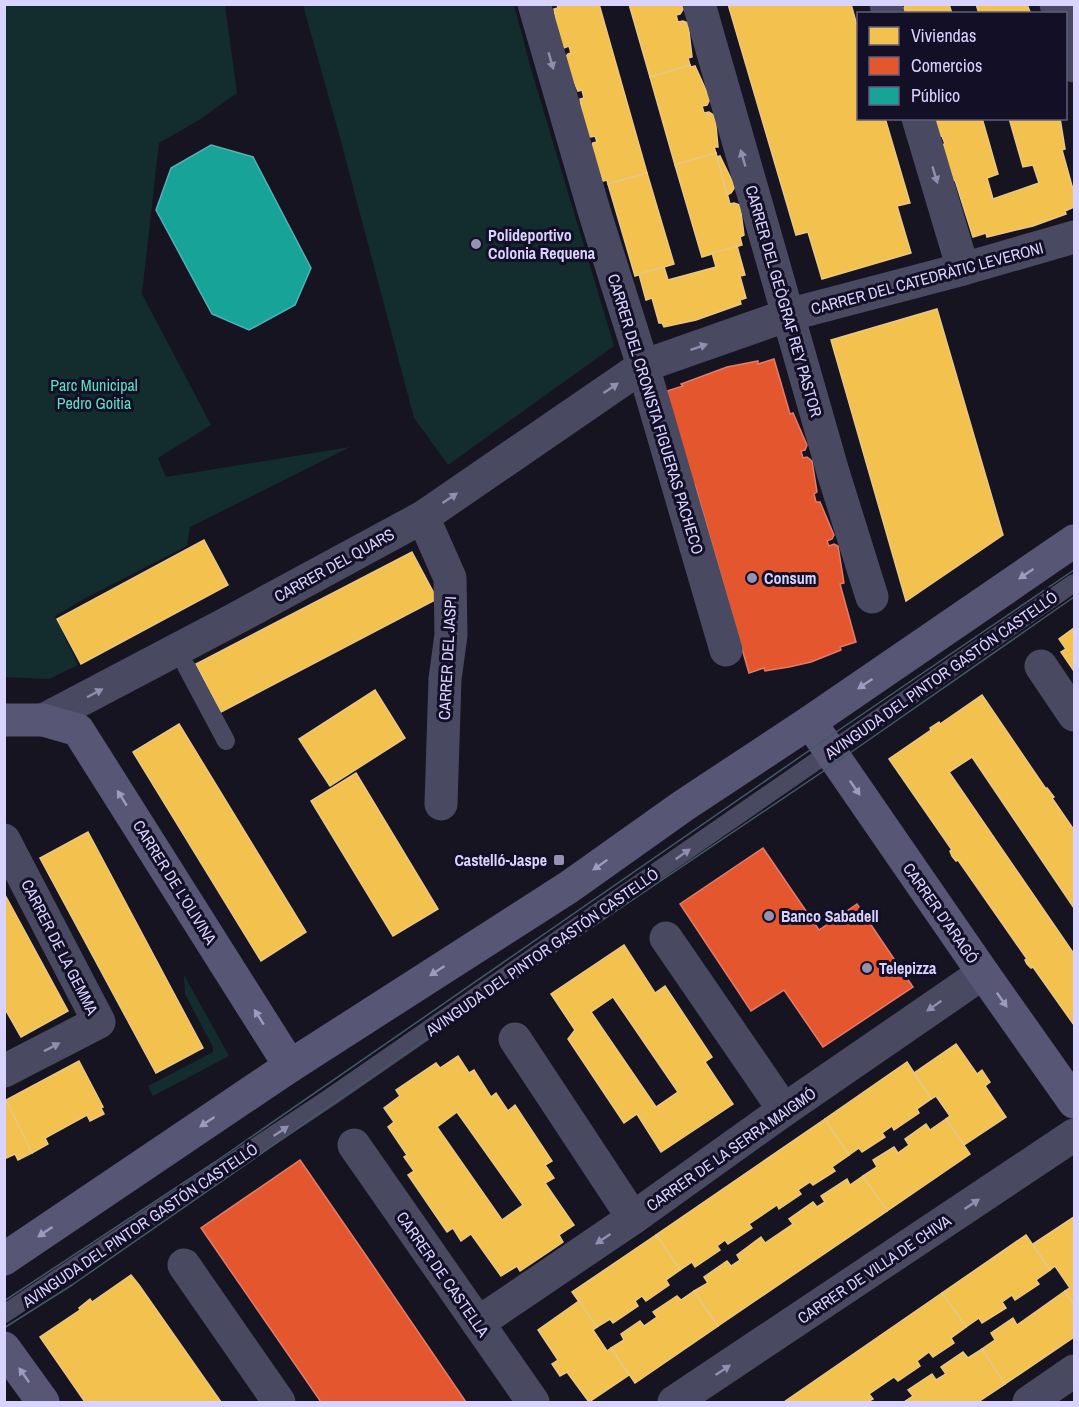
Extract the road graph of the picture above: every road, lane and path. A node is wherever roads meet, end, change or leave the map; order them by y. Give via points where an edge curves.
1 (534, 4) edge
2 (699, 4) edge
3 (1067, 43) edge
4 (1074, 66) edge
5 (919, 120) edge
6 (1074, 237) edge
7 (963, 269) junction
8 (788, 315) junction
9 (643, 366) junction
10 (423, 517) junction
11 (1074, 541) edge
12 (1074, 583) edge
13 (872, 597) dead end
14 (726, 650) dead end
15 (186, 666) dead end
16 (1041, 666) dead end
17 (1074, 715) edge
18 (4, 720) edge
19 (43, 720) junction
20 (810, 722) junction
21 (226, 741) dead end
22 (831, 752) junction
23 (441, 804) dead end
24 (4, 840) edge
25 (666, 938) dead end
26 (982, 973) junction
27 (515, 1039) dead end
28 (290, 1066) junction
29 (5, 1069) edge
30 (1074, 1102) edge
31 (784, 1110) junction
32 (1074, 1135) edge
33 (354, 1145) dead end
34 (633, 1218) junction
35 (4, 1259) edge
36 (184, 1265) dead end
37 (4, 1314) edge
38 (478, 1323) junction
39 (4, 1348) edge
40 (1074, 1371) edge
41 (44, 1402) edge
42 (279, 1402) edge
43 (533, 1402) edge
44 (674, 1402) edge
45 (1029, 1402) edge

1 -> 9 street, CARRER DEL CRONISTA FIGUERAS PACHECO
8 -> 2 street, CARRER DEL GEÒGRAF REY PASTOR
3 - 4 street
5 -> 7 street
6 - 7 street, CARRER DEL CATEDRÀTIC LEVERONI
7 - 8 street, CARRER DEL CATEDRÀTIC LEVERONI
9 -> 8 street, CARRER DEL CATEDRÀTIC LEVERONI
8 - 13 street, CARRER DEL GEÒGRAF REY PASTOR
10 -> 9 street, CARRER DEL QUARS
9 - 14 street, CARRER DEL CRONISTA FIGUERAS PACHECO
19 -> 10 street, CARRER DEL QUARS
10 - 23 street, CARRER DEL JASPI via 450,578 451,635 445,679
11 -> 20 main road, AVINGUDA DEL PINTOR GASTÓN CASTELLÓ
12 - 22 lane, AVINGUDA DEL PINTOR GASTÓN CASTELLÓ
15 - 21 lane
16 - 17 street
18 - 19 main road, CARRER DEL QUARS
28 -> 19 main road, CARRER DE L'OLIVINA via 78,730
20 - 22 main road, CARRER D'ARAGÓ
20 -> 28 main road, AVINGUDA DEL PINTOR GASTÓN CASTELLÓ via 568,886
22 -> 26 main road, CARRER D'ARAGÓ
37 -> 22 lane, AVINGUDA DEL PINTOR GASTÓN CASTELLÓ via 312,1110
29 -> 24 street, CARRER DE LA GEMMA via 99,1022
25 - 31 street
26 -> 30 main road, CARRER D'ARAGÓ
26 -> 31 street, CARRER DE LA SERRA MAIGMÓ
27 - 34 street
28 -> 35 main road, AVINGUDA DEL PINTOR GASTÓN CASTELLÓ
31 - 34 street, CARRER DE LA SERRA MAIGMÓ
44 -> 32 street, CARRER DE VILLA DE CHIVA
33 - 38 street, CARRER DE CASTELLA
34 -> 38 street, CARRER DE LA SERRA MAIGMÓ
36 - 42 street
38 - 43 street, CARRER DE CASTELLA
41 -> 39 main road
40 - 45 street

